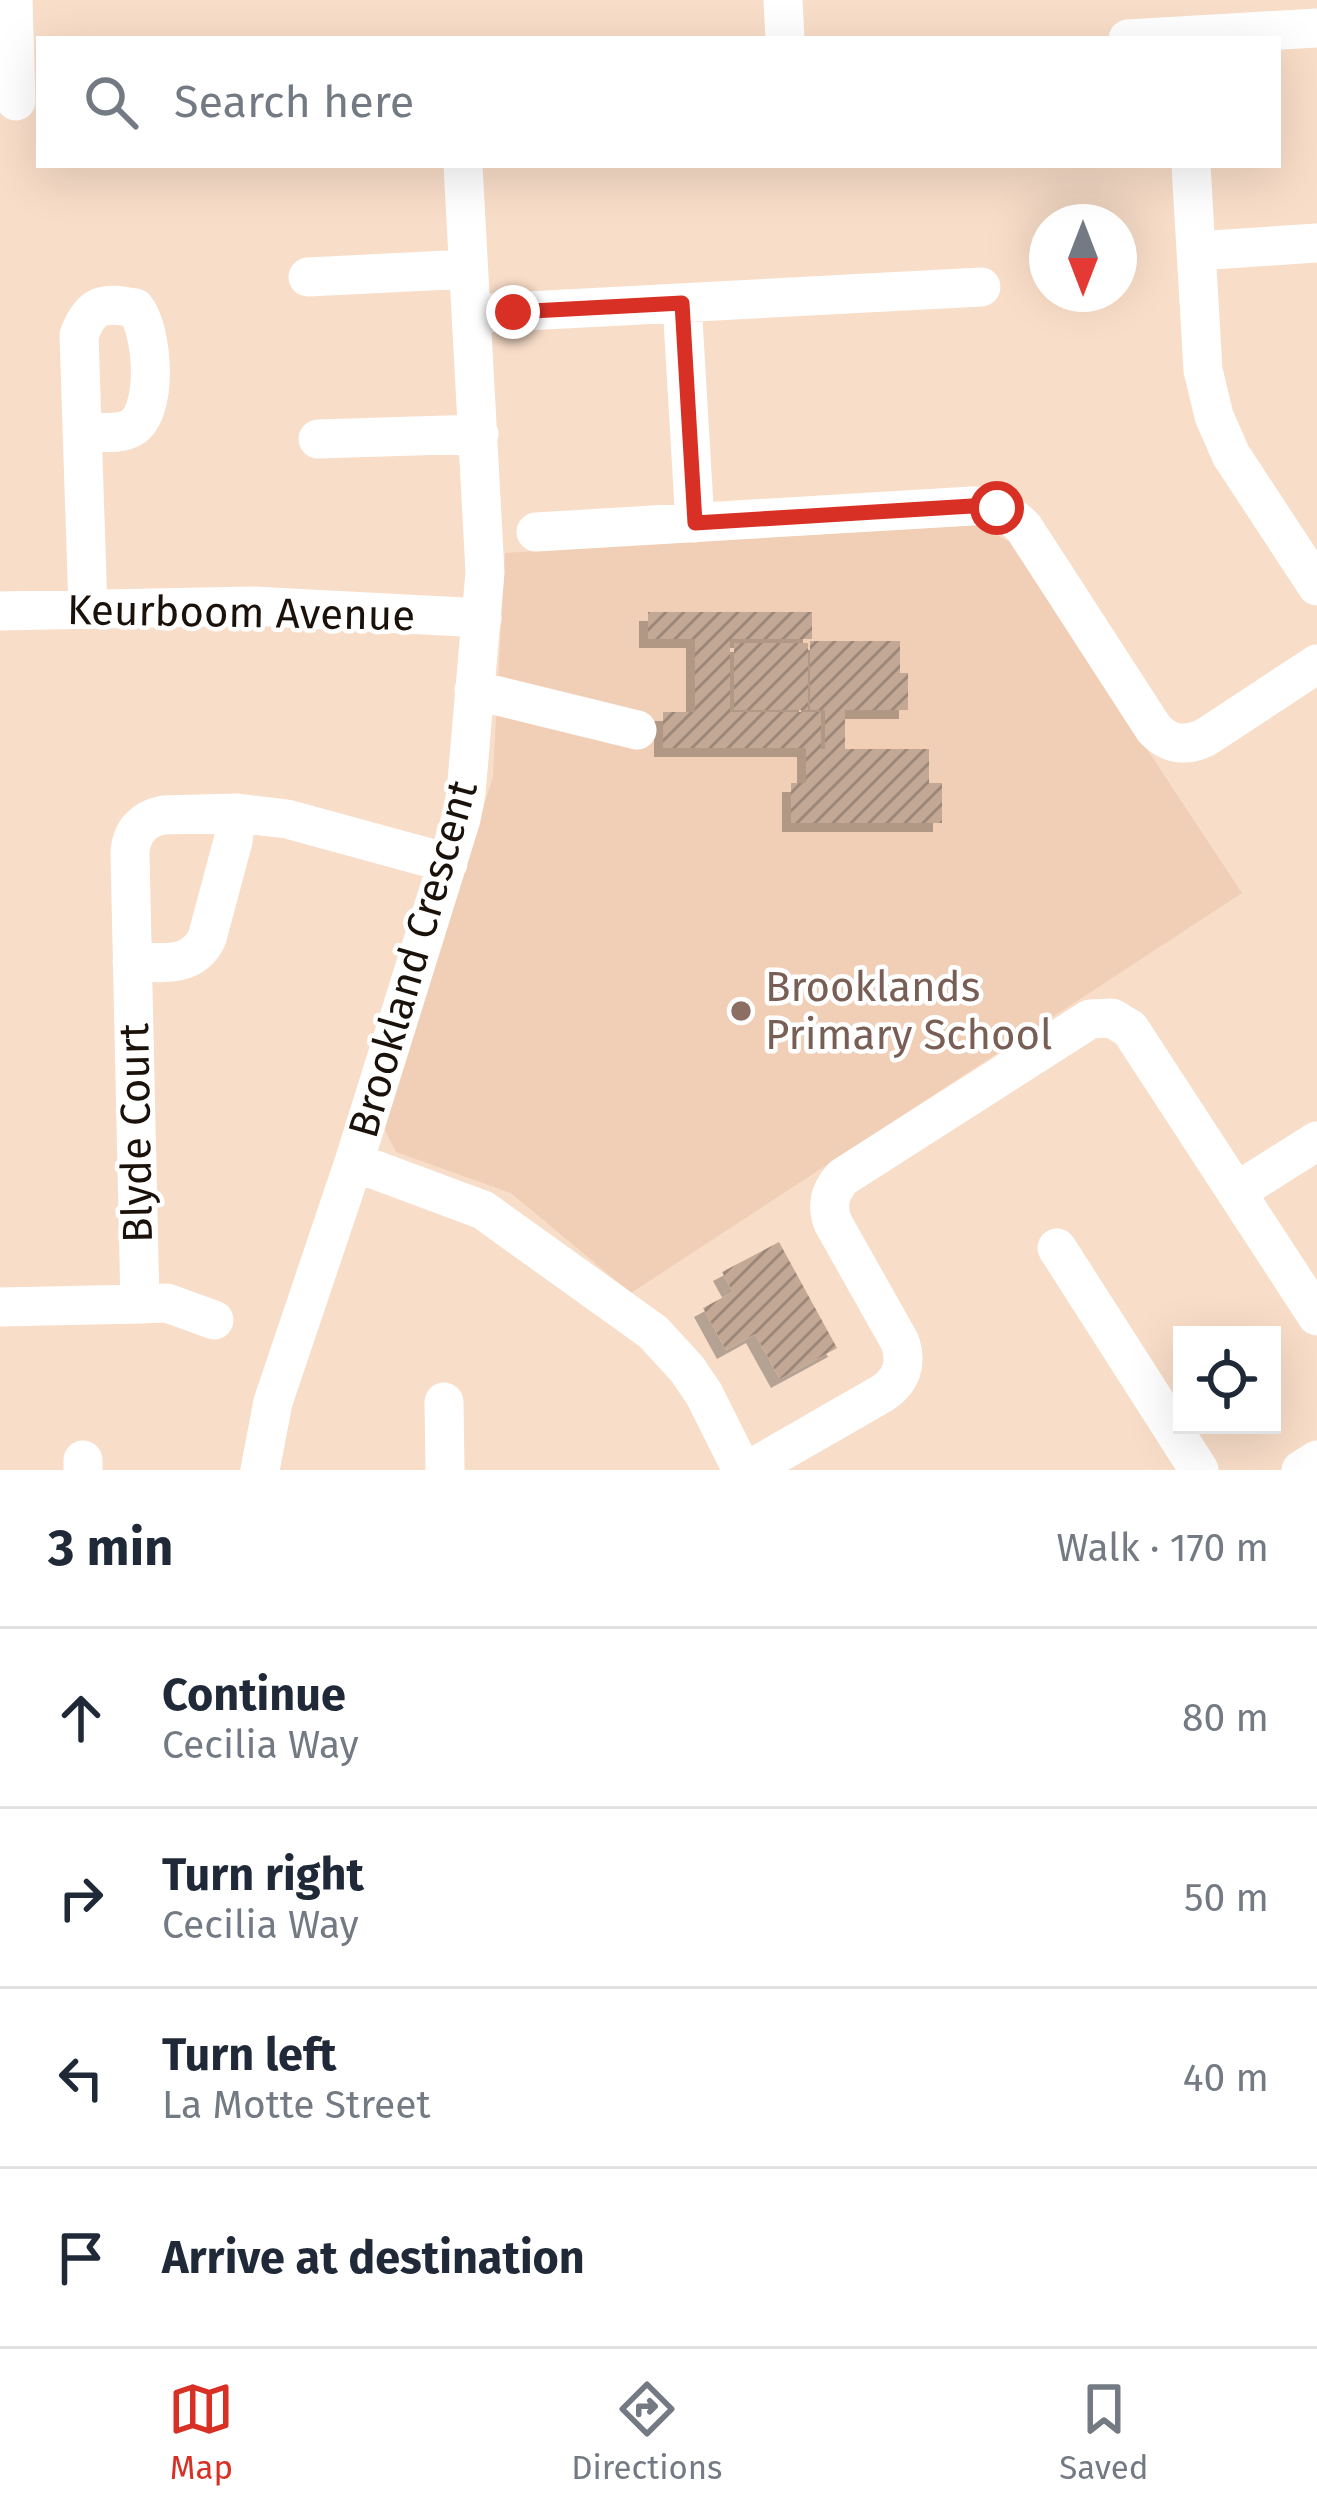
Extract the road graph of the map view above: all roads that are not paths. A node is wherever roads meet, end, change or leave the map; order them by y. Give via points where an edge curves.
1 (13, 0) edge
2 (783, 0) edge
3 (1317, 28) edge
4 (785, 36) edge
5 (1198, 36) edge
6 (18, 101) edge
7 (463, 168) edge
8 (1191, 168) edge
9 (1317, 243) edge
10 (1196, 251) junction
11 (468, 269) junction
12 (308, 277) dead end
13 (981, 287) dead end
14 (682, 303) junction
15 (471, 314) junction
16 (82, 431) dead end
17 (478, 434) junction
18 (318, 439) dead end
19 (695, 523) junction
20 (536, 532) dead end
21 (1317, 586) edge
22 (88, 609) junction
23 (0, 611) edge
24 (482, 618) junction
25 (1317, 664) edge
26 (475, 690) junction
27 (637, 730) dead end
28 (237, 813) junction
29 (448, 863) junction
30 (132, 962) junction
31 (1317, 1141) edge
32 (354, 1162) junction
33 (1236, 1192) junction
34 (1057, 1248) dead end
35 (140, 1304) junction
36 (0, 1307) edge
37 (1317, 1316) edge
38 (214, 1320) dead end
39 (443, 1402) dead end
40 (1317, 1460) edge
41 (260, 1470) edge
42 (446, 1470) edge
43 (745, 1470) edge
44 (1198, 1470) edge
45 (1301, 1470) edge

1 - 6 street
2 - 4 street
3 - 5 street
7 - 11 street, Brookland Crescent
8 - 10 street
9 - 10 street
10 - 21 street via 1214,416
11 - 12 street
11 - 15 street, Brookland Crescent
13 - 14 street
14 - 15 street
14 - 19 street
15 - 17 street, Brookland Crescent
16 - 22 street
17 - 18 street
17 - 24 street, Brookland Crescent
19 - 20 street
19 - 25 street via 997,508 1024,527 1154,729 1179,744 1206,736
22 - 23 street, Keurboom Avenue
22 - 24 street, Keurboom Avenue via 252,606
24 - 26 street, Brookland Crescent
26 - 27 street
26 - 29 street, Brookland Crescent via 466,794
28 - 29 street, Blyde Court
28 - 30 street, Blyde Court via 200,952 177,963
28 - 30 street, Blyde Court via 163,815 138,828 130,844
29 - 32 street, Brookland Crescent
30 - 35 street, Blyde Court
31 - 33 street
32 - 41 street, Brookland Crescent via 273,1402
32 - 43 street via 483,1210 633,1316 695,1381
33 - 37 street
33 - 43 street via 1130,1029 1112,1018 1080,1024 836,1185 832,1223 900,1342 902,1373 883,1393
34 - 44 street
35 - 36 street, Blyde Court
35 - 38 street, Blyde Court via 167,1303
39 - 42 street
40 - 45 street

